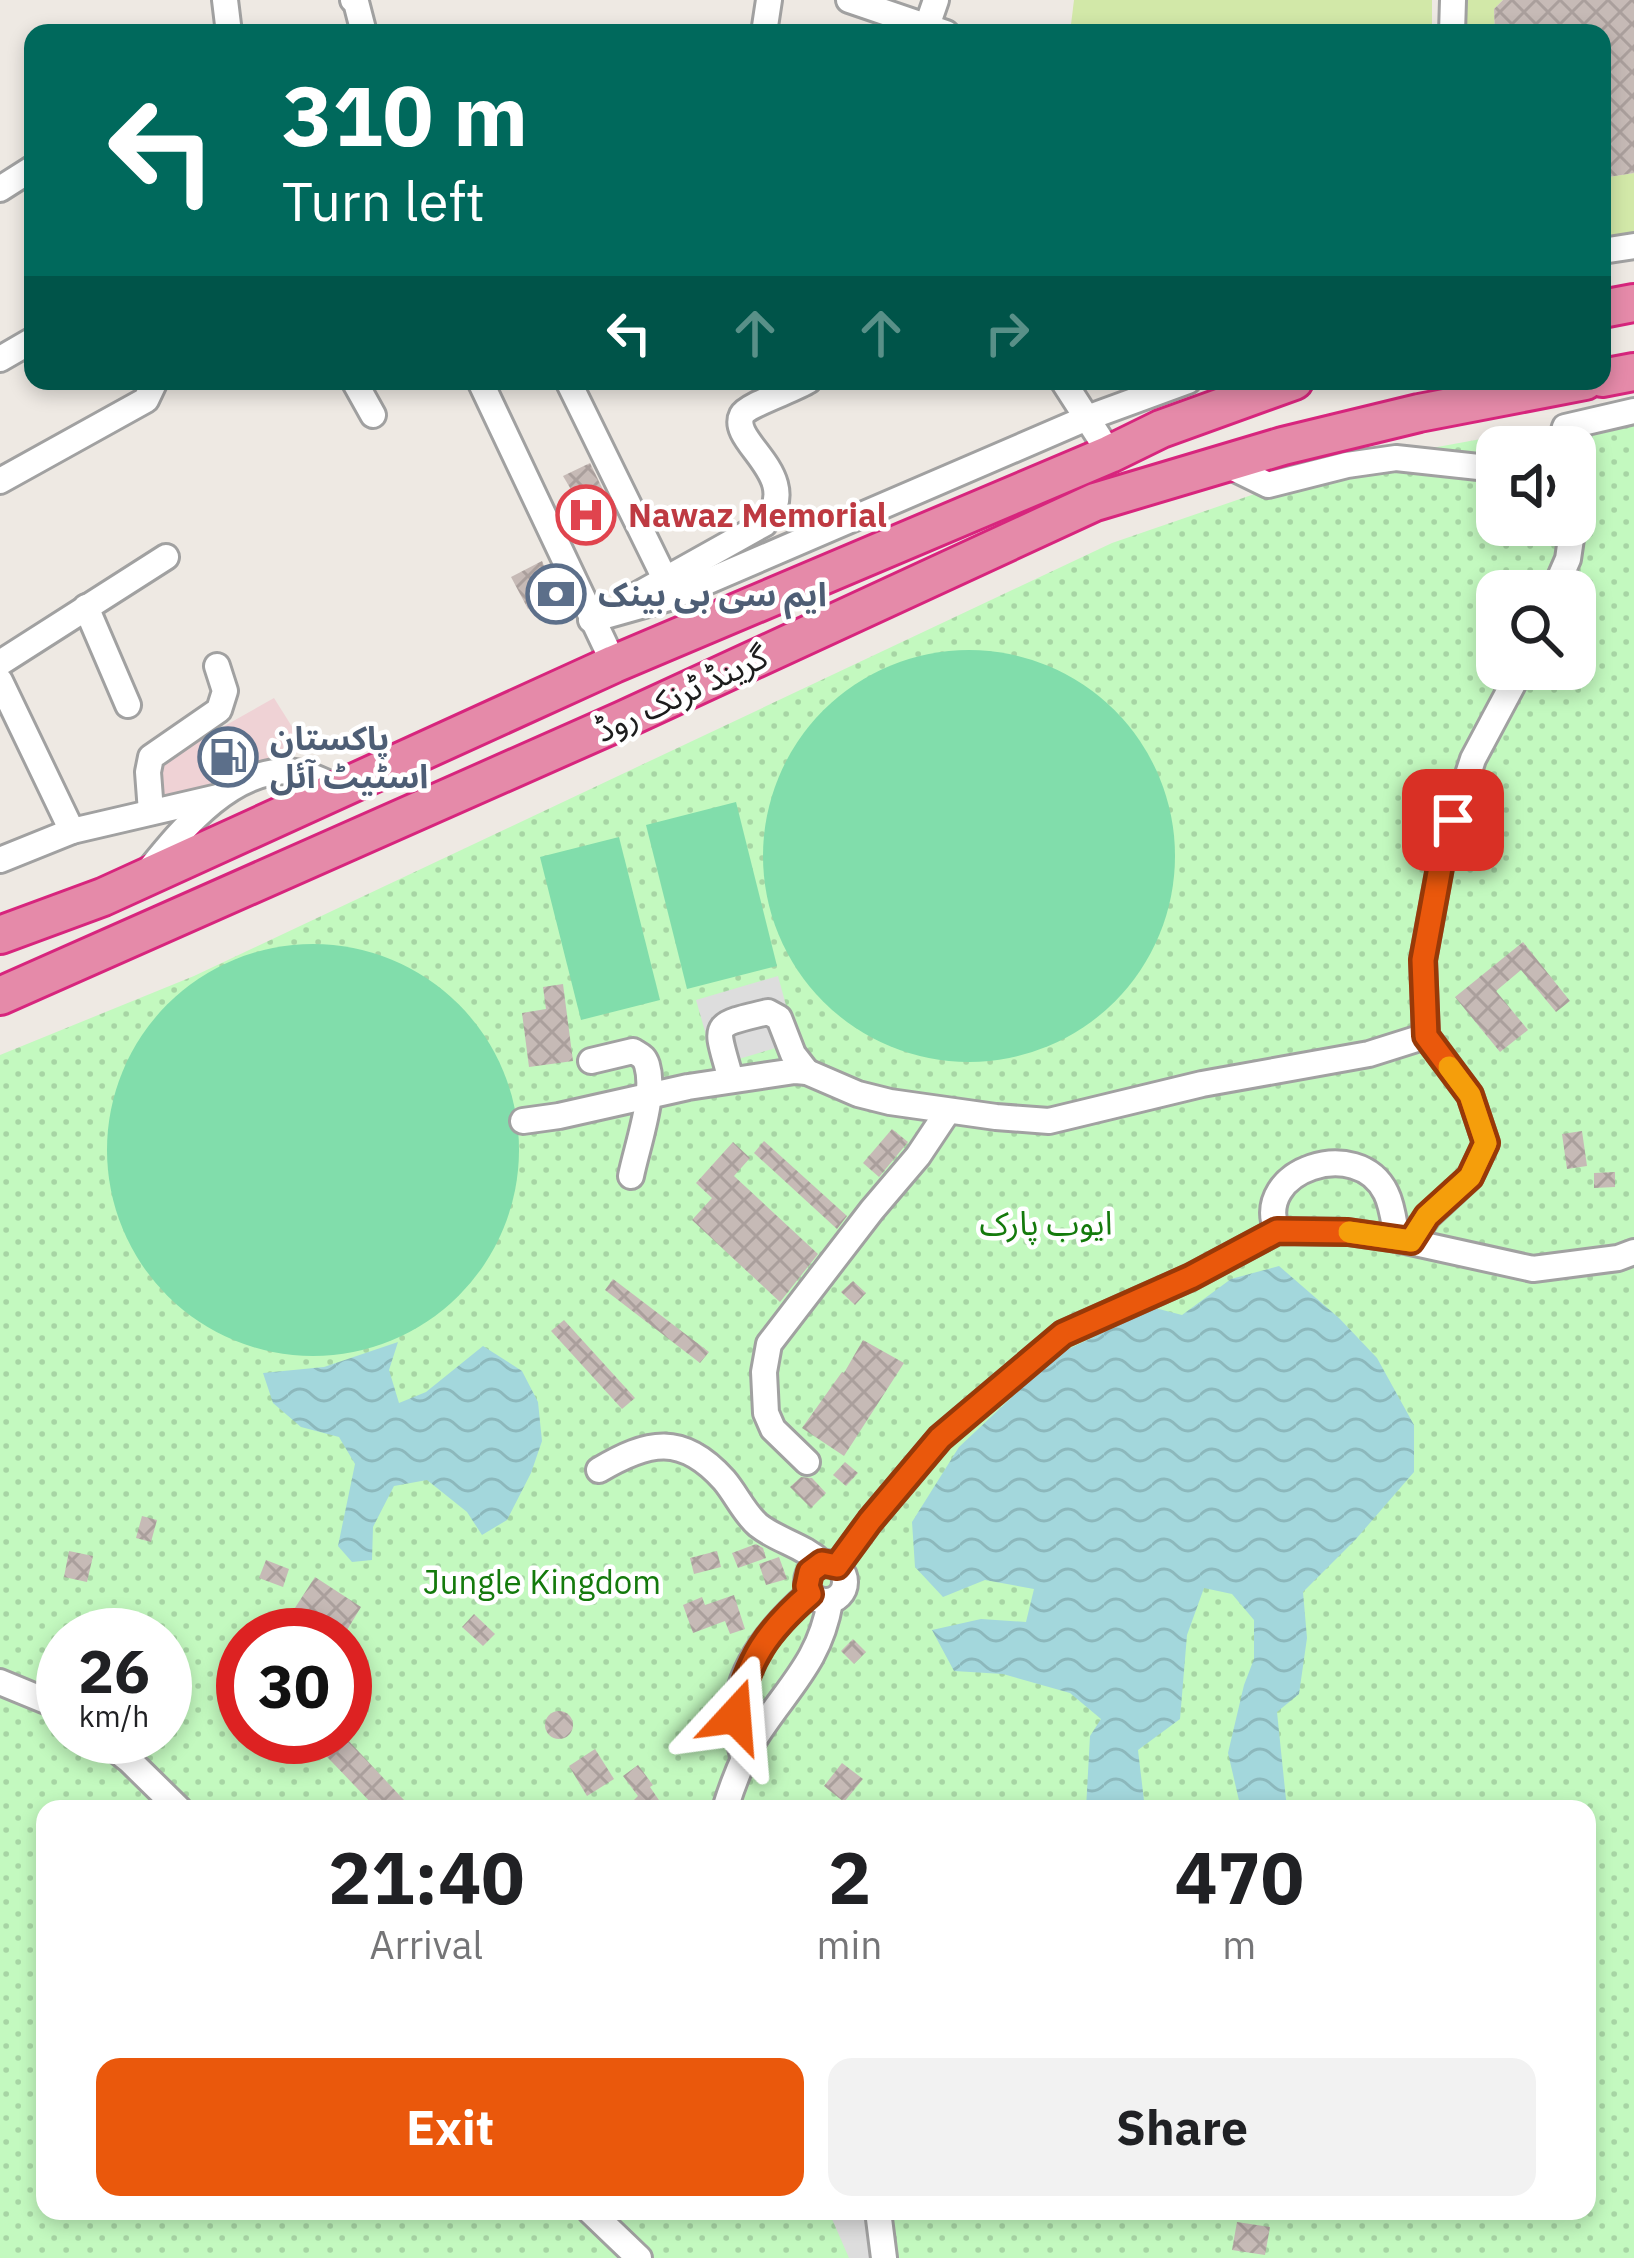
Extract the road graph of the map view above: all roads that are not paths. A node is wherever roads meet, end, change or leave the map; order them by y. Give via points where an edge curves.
1 (849, 0) edge
2 (912, 24) edge
3 (151, 390) edge
4 (359, 390) edge
5 (484, 390) edge
6 (572, 390) edge
7 (783, 390) edge
8 (1069, 390) edge
9 (1233, 390) edge
10 (1538, 390) edge
11 (1144, 403) edge
12 (1634, 411) edge
13 (373, 416) dead end
14 (1087, 418) junction
15 (1569, 426) edge
16 (1110, 454) junction
17 (1226, 464) junction
18 (1476, 467) edge
19 (0, 481) edge
20 (166, 557) dead end
21 (665, 579) junction
22 (86, 607) junction
23 (591, 620) junction
24 (0, 663) edge
25 (614, 664) junction
26 (217, 666) dead end
27 (0, 680) edge
28 (1511, 690) edge
29 (128, 705) dead end
30 (341, 789) junction
31 (218, 796) junction
32 (151, 812) junction
33 (72, 831) junction
34 (0, 860) edge
35 (141, 880) junction
36 (0, 935) edge
37 (0, 996) edge
38 (1426, 1036) junction
39 (591, 1060) dead end
40 (808, 1072) junction
41 (731, 1080) junction
42 (649, 1095) junction
43 (948, 1111) junction
44 (523, 1121) dead end
45 (631, 1176) dead end
46 (1277, 1231) junction
47 (1404, 1240) junction
48 (1634, 1252) edge
49 (807, 1462) dead end
50 (599, 1470) dead end
51 (830, 1564) junction
52 (820, 1598) junction
53 (0, 1682) edge
54 (36, 1697) edge
55 (744, 1761) junction
56 (133, 1764) edge
57 (170, 1800) edge
58 (729, 1800) edge
59 (599, 2220) edge
60 (879, 2220) edge
61 (639, 2258) edge
62 (884, 2258) edge

1 - 2 street
3 - 19 street via 146,400
4 - 13 street
5 - 23 street
6 - 21 street
7 - 21 street via 751,405 740,426 774,478 774,512
8 - 14 street
9 - 11 highway, گرینڈ ٹرنک روڈ
10 - 17 highway, گرینڈ ٹرنک روڈ
11 - 14 street
11 - 16 highway, گرینڈ ٹرنک روڈ
12 - 15 street
14 - 16 street
14 - 23 street via 669,598
16 - 25 highway, گرینڈ ٹرنک روڈ
17 - 18 street via 1268,485 1396,458
17 - 37 highway, گرینڈ ٹرنک روڈ via 1095,502
20 - 22 street
21 - 23 street
22 - 24 street
22 - 29 street
23 - 25 street
25 - 30 highway, گرینڈ ٹرنک روڈ
26 - 32 street via 225,691 219,710 151,757
27 - 33 street
28 - 38 street via 1473,759 1443,851 1423,960
30 - 31 street via 281,771
30 - 35 highway, گرینڈ ٹرنک روڈ
31 - 32 street
31 - 35 street
32 - 33 street
33 - 34 street
35 - 36 highway, گرینڈ ٹرنک روڈ
38 - 43 street via 1049,1120
38 - 47 street via 1470,1095 1486,1143 1470,1177
39 - 42 street via 642,1057
40 - 41 street
40 - 41 street via 768,1012 722,1026
40 - 43 street via 858,1094
41 - 42 street
42 - 44 street
42 - 45 street
43 - 49 street via 769,1343 766,1413
46 - 47 street
46 - 47 street via 1274,1199 1291,1178 1331,1163 1375,1177
46 - 51 street via 1063,1334 940,1438
47 - 48 street via 1533,1269
50 - 51 street via 650,1446 681,1448 710,1466 752,1520
51 - 52 street via 845,1586
52 - 55 street via 825,1628 812,1658
52 - 55 street via 767,1635 741,1689 735,1716
53 - 54 street
55 - 58 street
56 - 57 street
59 - 61 street
60 - 62 street

